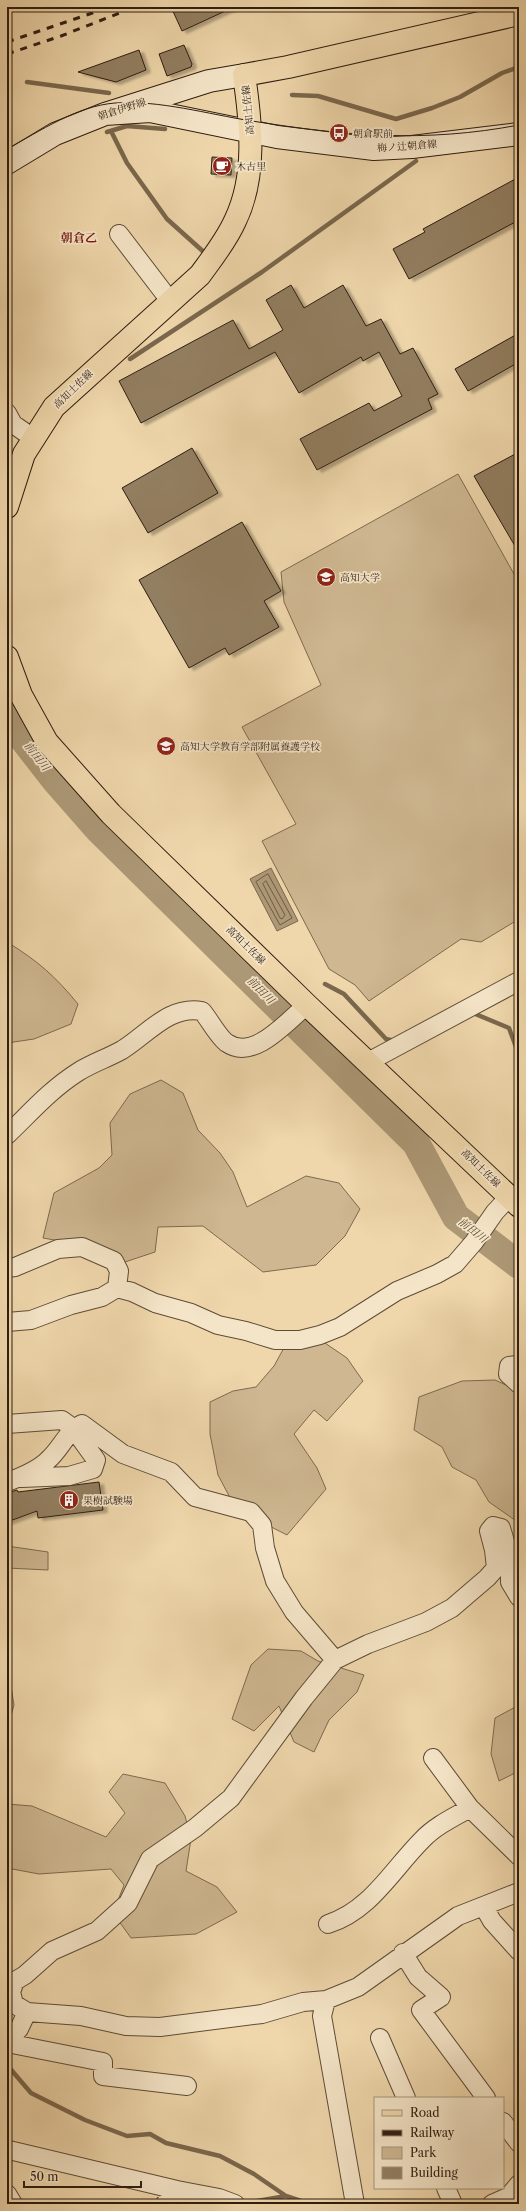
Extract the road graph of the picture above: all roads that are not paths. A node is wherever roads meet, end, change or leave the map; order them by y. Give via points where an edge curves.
1 (519, 14) edge
2 (244, 74) junction
3 (105, 114) junction
4 (251, 131) junction
5 (519, 134) edge
6 (7, 163) edge
7 (119, 234) dead end
8 (171, 302) junction
9 (7, 413) edge
10 (33, 438) junction
11 (7, 507) edge
12 (7, 657) edge
13 (519, 981) edge
14 (295, 1015) junction
15 (368, 1062) junction
16 (7, 1135) edge
17 (515, 1201) edge
18 (7, 1268) edge
19 (117, 1288) junction
20 (7, 1322) edge
21 (519, 1366) edge
22 (519, 1384) edge
23 (7, 1424) edge
24 (73, 1428) junction
25 (13, 1480) edge
26 (519, 1597) edge
27 (335, 1660) junction
28 (433, 1758) dead end
29 (470, 1808) junction
30 (519, 1856) edge
31 (519, 1892) edge
32 (484, 1907) junction
33 (328, 1924) dead end
34 (519, 1951) edge
35 (403, 1953) junction
36 (326, 2000) junction
37 (27, 2012) junction
38 (380, 2038) dead end
39 (7, 2042) edge
40 (187, 2086) dead end
41 (406, 2097) edge
42 (485, 2097) edge
43 (504, 2123) edge
44 (519, 2143) edge
45 (10, 2150) dead end
46 (519, 2184) edge
47 (446, 2189) edge
48 (194, 2193) junction
49 (7, 2194) edge
50 (13, 2204) edge
51 (165, 2204) edge
52 (235, 2204) edge
53 (355, 2204) edge
54 (453, 2204) edge
55 (492, 2204) edge

1 - 2 main road, 高知土佐線 via 288,67
2 - 3 main road, 朝倉伊野線 via 210,81
2 - 4 main road, 高知土佐線
3 - 4 main road, 梅ノ辻朝倉線 via 150,111
3 - 6 main road, 朝倉伊野線 via 55,134
4 - 5 main road, 梅ノ辻朝倉線 via 277,137 374,149
4 - 8 main road, 高知土佐線 via 246,187 236,220 220,249 200,274
7 - 8 street
8 - 10 main road, 高知土佐線 via 54,407
9 - 10 street via 13,424
10 - 11 main road, 高知土佐線 via 24,454
12 - 14 main road, 高知土佐線 via 21,695 47,742
13 - 15 street
14 - 15 main road, 高知土佐線
14 - 16 street via 263,1042 244,1049 227,1043 202,1011 192,1009 179,1012 159,1022 123,1049 79,1072 48,1094
15 - 17 main road, 高知土佐線
17 - 19 street via 495,1212 455,1264 397,1291 340,1327 300,1340 275,1340 218,1325
18 - 19 street via 58,1249 82,1247 114,1261 119,1271
19 - 20 street via 102,1297 31,1320
21 - 22 street via 509,1366 508,1374
23 - 24 street via 62,1420
24 - 25 street via 48,1460
24 - 25 street via 96,1460 93,1469 69,1476
24 - 27 street via 82,1424 123,1454 171,1472 195,1497 251,1512 262,1525 265,1548 275,1581 294,1612
26 - 27 street via 510,1582 510,1558 501,1528 492,1526 489,1531 496,1568 452,1608 426,1622 368,1644
27 - 37 street via 231,1798 195,1828 150,1859 128,1903 97,1931 52,1951 15,1981 11,1992 14,2004
28 - 29 street
29 - 30 street
29 - 33 street via 423,1838 366,1904 344,1919
31 - 32 street
32 - 34 street via 492,1921
32 - 35 street via 458,1916
35 - 36 street via 358,1987
35 - 42 street via 418,1977 441,1997 421,2010
36 - 37 street via 303,2002 262,2014 160,2027 126,2026 81,2016
36 - 53 street via 322,2016
37 - 39 street via 19,2029
38 - 41 street
39 - 40 street via 103,2062 103,2076
43 - 44 street
45 - 48 street
46 - 55 street via 508,2197
47 - 54 street
48 - 51 street
48 - 52 street
49 - 50 street

